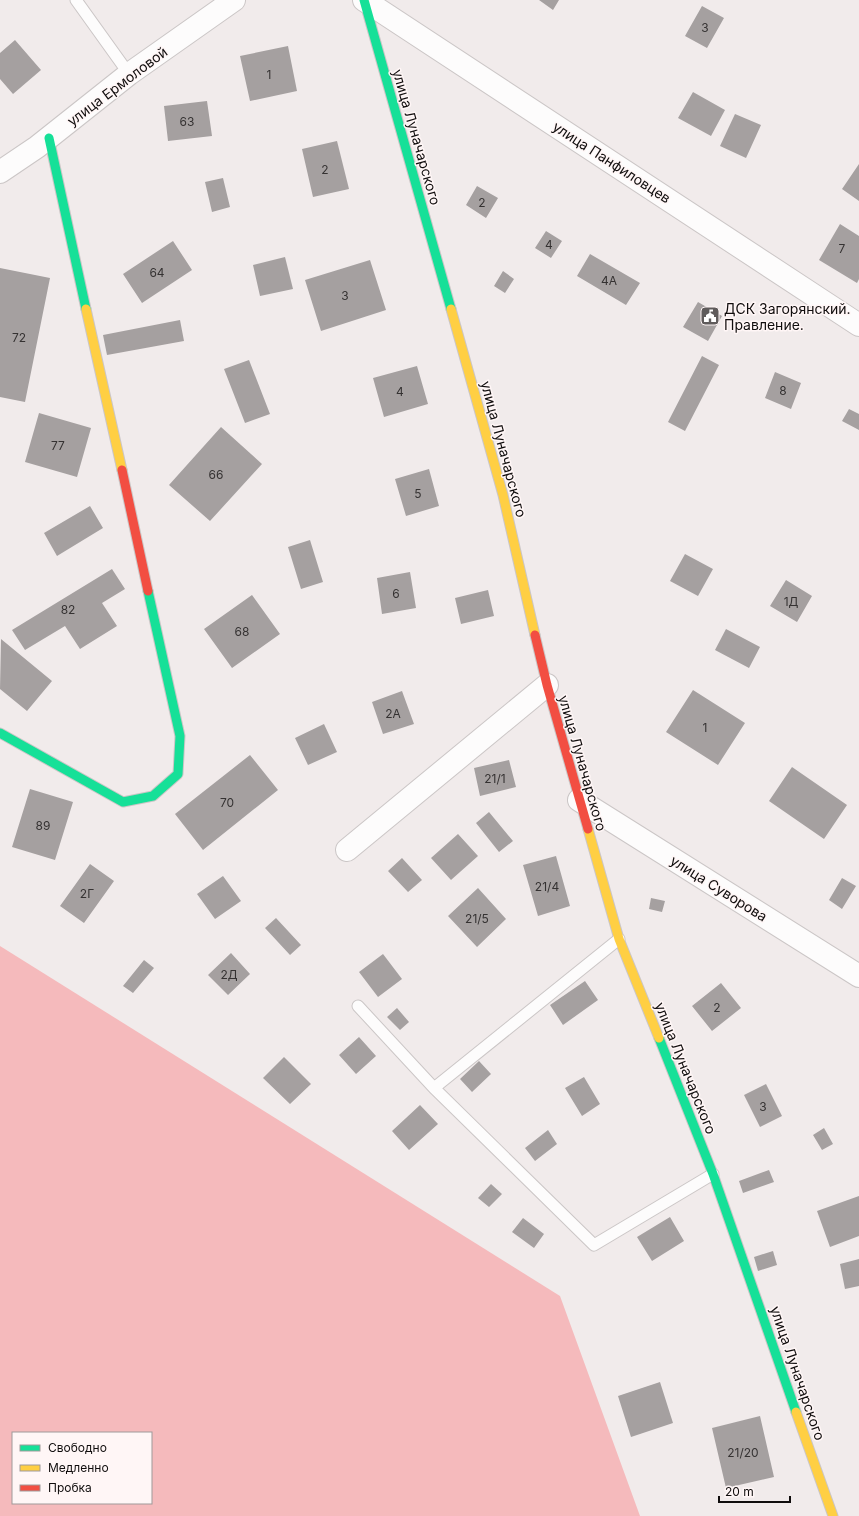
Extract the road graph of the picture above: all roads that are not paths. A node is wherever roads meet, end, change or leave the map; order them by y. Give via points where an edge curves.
1 (76, 0) edge
2 (234, 0) edge
3 (364, 0) edge
4 (129, 74) junction
5 (49, 138) junction
6 (0, 172) edge
7 (859, 325) edge
8 (547, 685) junction
9 (0, 733) edge
10 (579, 800) junction
11 (347, 850) dead end
12 (619, 939) junction
13 (859, 976) edge
14 (358, 1006) dead end
15 (434, 1088) junction
16 (713, 1174) junction
17 (833, 1516) edge

1 - 4 lane
2 - 4 street, улица Ермоловой
3 - 7 street, улица Панфиловцев
3 - 8 street, улица Луначарского via 503,495
4 - 5 street, улица Ермоловой
5 - 6 street, улица Ермоловой
5 - 9 street via 180,736 178,774 153,796 123,802
8 - 10 street, улица Луначарского
8 - 11 street
10 - 12 street, улица Луначарского
10 - 13 street, улица Суворова
12 - 15 lane
12 - 16 street, улица Луначарского
14 - 15 lane
15 - 16 lane via 594,1245
16 - 17 street, улица Луначарского

